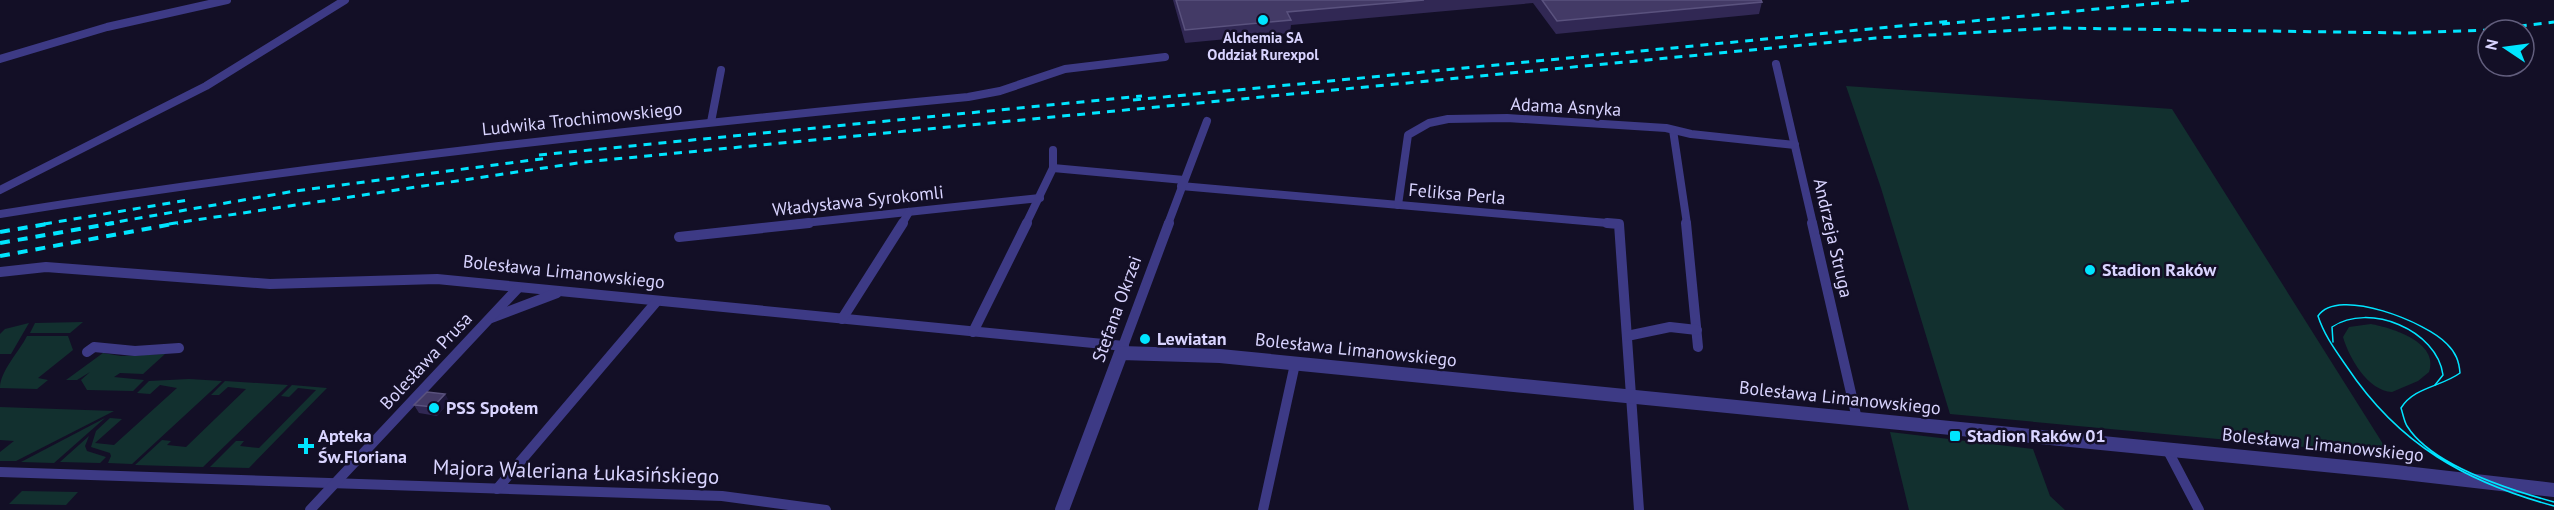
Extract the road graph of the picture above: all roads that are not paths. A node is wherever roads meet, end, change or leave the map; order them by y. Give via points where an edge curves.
1 (226, 0) edge
2 (345, 0) edge
3 (1166, 57) dead end
4 (0, 59) edge
5 (1776, 64) dead end
6 (721, 70) dead end
7 (1207, 121) dead end
8 (711, 122) junction
9 (1673, 130) junction
10 (1795, 145) junction
11 (1053, 150) dead end
12 (1053, 168) junction
13 (1182, 183) junction
14 (0, 190) edge
15 (1040, 198) junction
16 (1398, 205) junction
17 (909, 212) junction
18 (0, 214) edge
19 (679, 237) dead end
20 (0, 272) edge
21 (518, 288) junction
22 (560, 292) junction
23 (657, 301) junction
24 (842, 319) junction
25 (486, 321) junction
26 (1697, 330) junction
27 (973, 332) junction
28 (1628, 336) junction
29 (1698, 347) dead end
30 (179, 348) dead end
31 (1122, 349) junction
32 (87, 352) dead end
33 (1295, 364) junction
34 (1632, 396) junction
35 (1857, 419) junction
36 (2167, 449) junction
37 (0, 472) edge
38 (333, 484) junction
39 (497, 489) junction
40 (2554, 490) edge
41 (310, 510) edge
42 (826, 510) edge
43 (1062, 510) edge
44 (1263, 510) edge
45 (1639, 510) edge
46 (2199, 510) edge

1 - 4 street via 107,27
2 - 14 street via 206,86
3 - 8 street, Ludwika Trochimowskiego via 1065,69 1000,91 968,97
5 - 10 street, Andrzeja Struga
6 - 8 street
7 - 13 street, Stefana Okrzei
8 - 18 street, Ludwika Trochimowskiego via 304,168
9 - 10 street, Adama Asnyka
9 - 16 street, Adama Asnyka via 1507,118 1429,123 1408,135
9 - 26 street
10 - 35 street, Andrzeja Struga
11 - 12 street
12 - 13 street, Feliksa Perla
12 - 15 street
13 - 16 street, Feliksa Perla
13 - 31 street, Stefana Okrzei
15 - 17 street, Władysława Syrokomli
15 - 27 street
16 - 28 street, Feliksa Perla via 1619,224
17 - 19 street, Władysława Syrokomli
17 - 24 street
20 - 21 street, Bolesława Limanowskiego via 46,267 270,284 419,279
21 - 22 street, Bolesława Limanowskiego
21 - 25 street, Bolesława Prusa
22 - 23 street, Bolesława Limanowskiego
22 - 25 street
23 - 24 street, Bolesława Limanowskiego
23 - 39 street
24 - 27 street, Bolesława Limanowskiego
25 - 38 street, Bolesława Prusa
26 - 28 street via 1670,327
26 - 29 street
27 - 31 street, Bolesława Limanowskiego
28 - 34 street, Feliksa Perla
30 - 32 street via 135,351 94,347
31 - 33 street, Bolesława Limanowskiego
31 - 43 street, Stefana Okrzei
33 - 34 street, Bolesława Limanowskiego
33 - 44 street
34 - 35 street, Bolesława Limanowskiego
34 - 45 street, Feliksa Perla
35 - 36 street, Bolesława Limanowskiego
36 - 40 street, Bolesława Limanowskiego
36 - 46 street
37 - 38 street, Majora Waleriana Łukasińskiego
38 - 39 street, Majora Waleriana Łukasińskiego
38 - 41 street, Bolesława Prusa
39 - 42 street, Majora Waleriana Łukasińskiego via 722,496

